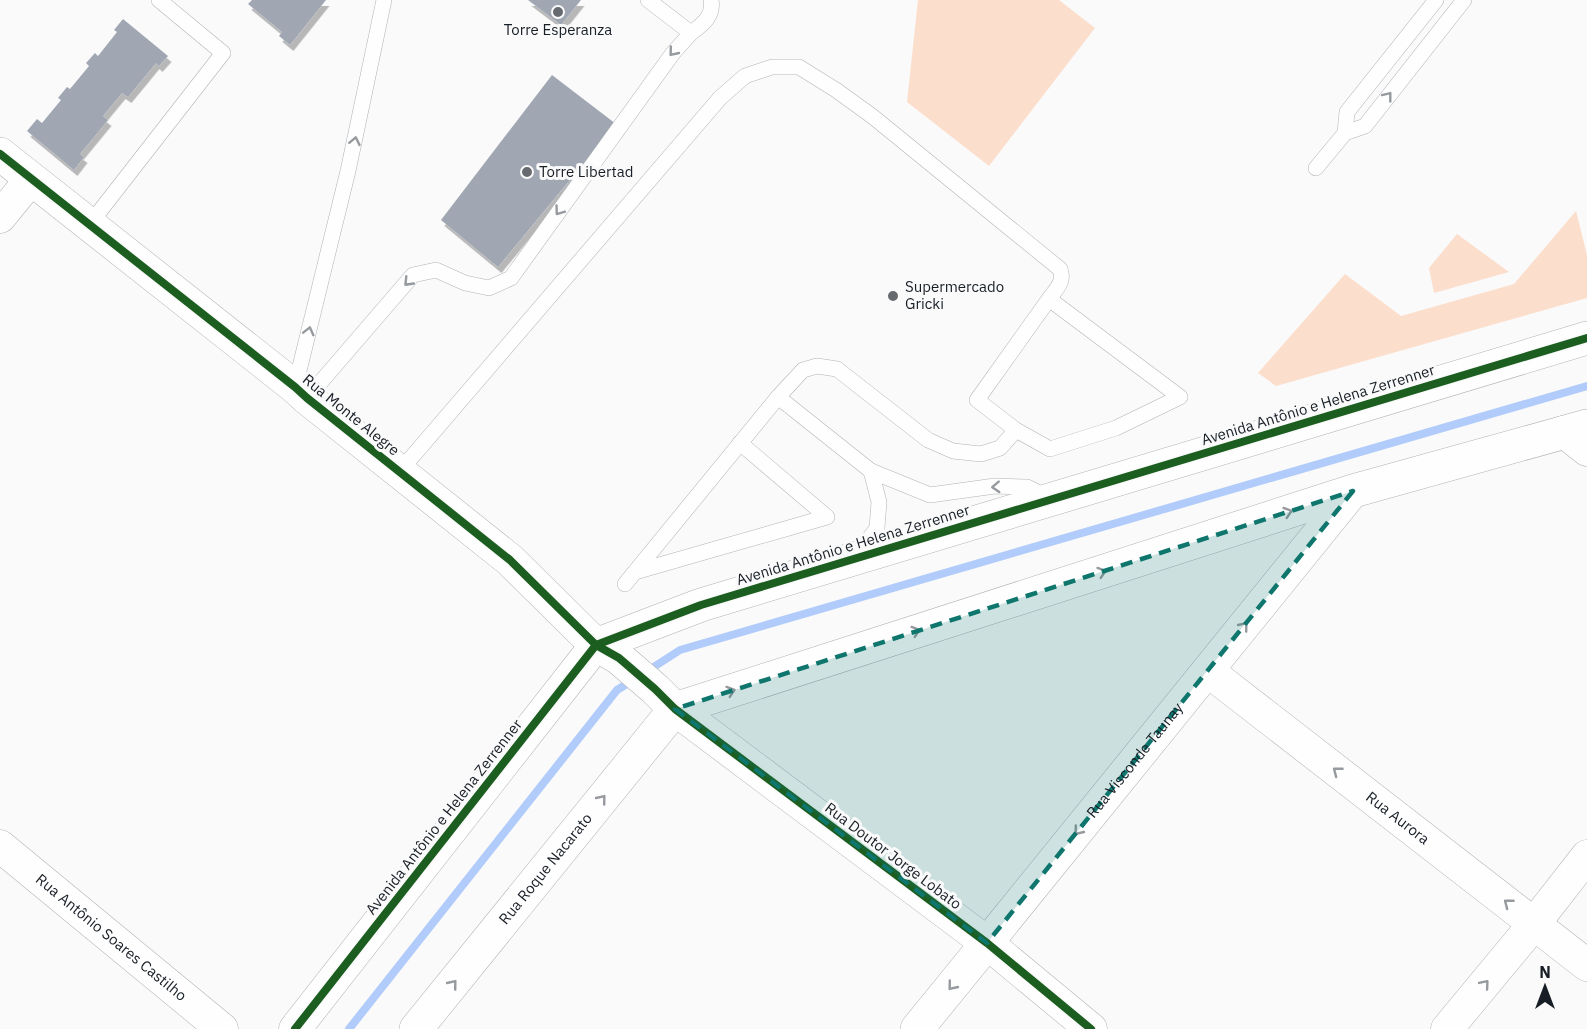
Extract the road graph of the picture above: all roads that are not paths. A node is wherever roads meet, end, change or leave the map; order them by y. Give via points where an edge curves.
1 (159, 0) edge
2 (384, 0) edge
3 (648, 0) edge
4 (711, 0) edge
5 (1436, 0) edge
6 (1464, 0) edge
7 (691, 33) junction
8 (1345, 133) junction
9 (0, 154) edge
10 (1316, 168) dead end
11 (31, 178) junction
12 (0, 217) edge
13 (89, 225) junction
14 (1048, 298) junction
15 (1587, 338) edge
16 (301, 393) junction
17 (778, 397) junction
18 (1016, 430) junction
19 (1579, 436) edge
20 (740, 443) junction
21 (871, 471) junction
22 (399, 472) junction
23 (1353, 491) junction
24 (1052, 499) junction
25 (854, 559) junction
26 (608, 652) junction
27 (1208, 671) junction
28 (665, 699) junction
29 (0, 846) edge
30 (1587, 856) edge
31 (1534, 924) junction
32 (987, 943) junction
33 (1587, 965) edge
34 (427, 1025) edge
35 (222, 1029) edge
36 (295, 1029) edge
37 (917, 1029) edge
38 (1091, 1029) edge
39 (1447, 1029) edge

1 - 13 lane via 223,53
16 -> 2 lane
3 - 7 lane
4 - 7 lane via 713,8 707,21
5 - 8 lane via 1347,112
8 -> 6 lane via 1365,126
7 -> 16 lane via 511,278 489,288 436,270 413,275
8 - 10 lane
9 - 11 street, Rua Monte Alegre
11 - 12 street
11 - 13 street, Rua Monte Alegre
13 - 16 street, Rua Monte Alegre
14 - 18 lane via 977,400
14 - 18 lane via 1180,397 1116,428 1050,449
14 - 22 lane via 1061,283 1060,269 836,90 800,67 772,67 745,76 720,98
15 - 24 street, Avenida Antônio e Helena Zerrenner
16 - 22 street, Rua Monte Alegre
17 - 18 lane via 803,370 818,366 837,369 928,440 953,451 981,454 1000,448
17 - 20 lane
17 - 21 lane
19 - 23 street
20 - 20 lane via 630,578 828,517
24 -> 21 lane via 1027,487 995,486 930,495
21 - 25 lane via 879,502 877,528
22 - 26 street, Rua Monte Alegre via 510,560
27 -> 23 street, Rua Visconde Taunay
28 -> 23 street
24 - 25 street, Avenida Antônio e Helena Zerrenner
25 - 26 street, Avenida Antônio e Helena Zerrenner via 701,605
26 - 28 street, Rua Monte Alegre
26 - 36 street, Avenida Antônio e Helena Zerrenner
31 -> 27 street, Rua Aurora
27 -> 32 street, Rua Visconde Taunay
28 - 32 street, Rua Doutor Jorge Lobato
34 -> 28 street, Rua Roque Nacarato
29 - 35 street, Rua Antônio Soares Castilho
30 - 31 street
31 - 33 street, Rua Aurora
39 -> 31 street
32 -> 37 street, Rua Visconde Taunay
32 - 38 street, Rua Doutor Jorge Lobato

